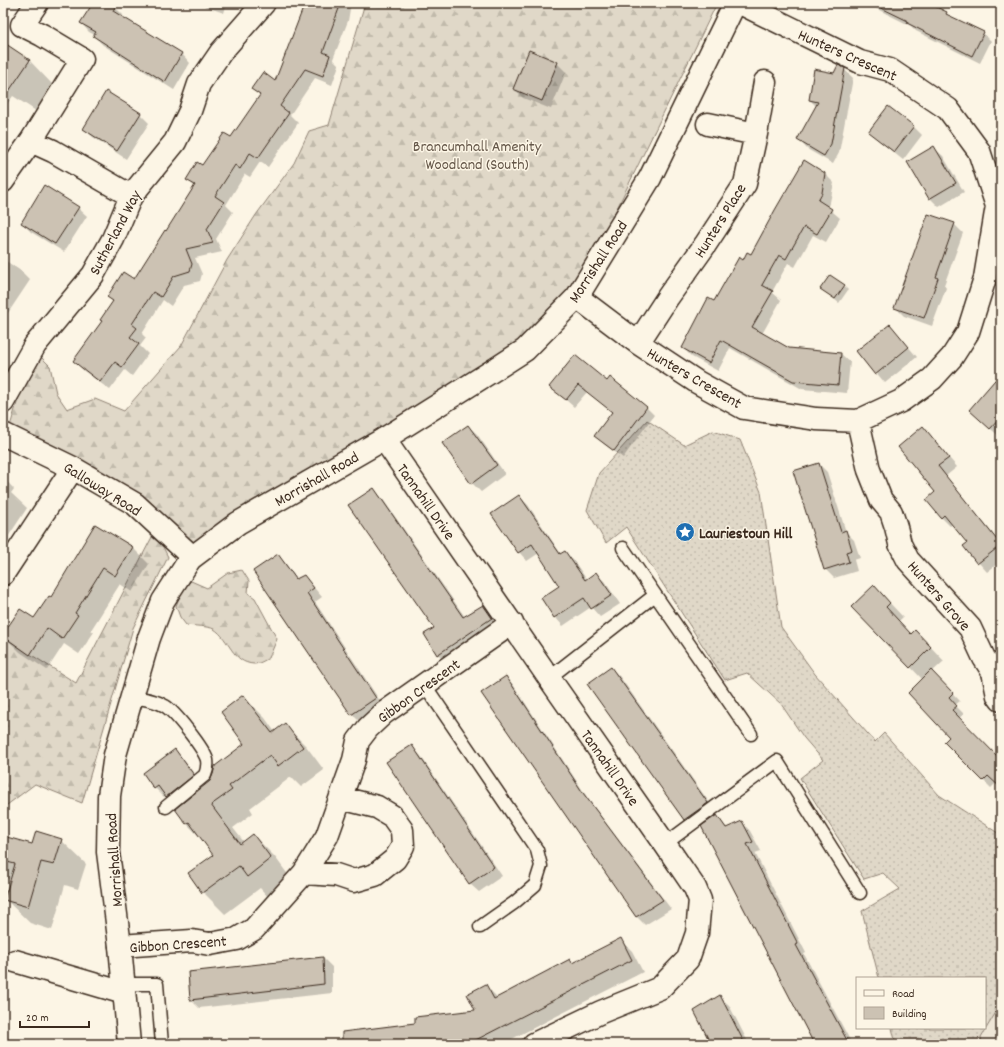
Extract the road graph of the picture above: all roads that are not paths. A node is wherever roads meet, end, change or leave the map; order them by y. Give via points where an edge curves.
1 (37, 3) edge
2 (264, 3) edge
3 (735, 3) edge
4 (740, 3) edge
5 (765, 82) dead end
6 (708, 124) dead end
7 (756, 134) junction
8 (31, 141) junction
9 (3, 181) edge
10 (131, 196) junction
11 (999, 206) edge
12 (577, 297) junction
13 (638, 344) junction
14 (3, 402) edge
15 (858, 421) junction
16 (3, 434) edge
17 (384, 439) junction
18 (73, 468) junction
19 (623, 548) dead end
20 (190, 559) junction
21 (3, 574) edge
22 (655, 595) junction
23 (512, 623) junction
24 (549, 678) junction
25 (424, 684) junction
26 (133, 697) junction
27 (1001, 700) edge
28 (751, 734) dead end
29 (342, 798) junction
30 (166, 807) dead end
31 (665, 844) junction
32 (304, 873) junction
33 (860, 893) dead end
34 (480, 927) dead end
35 (120, 946) junction
36 (15, 961) dead end
37 (124, 989) junction
38 (129, 1044) edge
39 (162, 1044) edge
40 (534, 1044) edge

1 - 8 street via 22,25 82,58
2 - 10 street, Sutherland Way via 221,52 199,84 190,111 175,142
3 - 12 street, Morrishall Road via 650,178
4 - 11 street, Hunters Crescent via 860,62 890,70 948,109 979,151
5 - 7 street, Hunters Place
6 - 7 street
7 - 13 street, Hunters Place via 745,184
8 - 9 street
8 - 10 street
10 - 14 street, Sutherland Way via 113,239 93,275 35,345
11 - 15 street, Hunters Crescent via 985,278 968,332 952,357 932,379 901,400
12 - 13 street, Hunters Crescent
12 - 17 street, Morrishall Road via 524,350
13 - 15 street, Hunters Crescent via 697,382 744,408 816,419
15 - 27 street, Hunters Grove via 870,470 881,500 890,512 908,560 970,628 992,672
16 - 18 street, Galloway Road
17 - 20 street, Morrishall Road via 238,523
17 - 23 street, Tannahill Drive
18 - 20 street, Galloway Road via 134,504 189,554
18 - 21 street
19 - 22 lane
20 - 26 street, Morrishall Road via 163,600 149,638
22 - 24 lane
22 - 28 lane
23 - 24 street, Tannahill Drive
23 - 25 street, Gibbon Crescent
24 - 31 street, Tannahill Drive
25 - 29 street, Gibbon Crescent via 384,713 358,741
25 - 34 lane via 537,850 541,866 536,885
26 - 30 lane via 155,701 173,711 207,760 208,768 205,775
26 - 35 street, Morrishall Road via 115,755 108,812 108,852
29 - 32 street, Gibbon Crescent via 327,836
29 - 32 street via 377,807 392,816 402,830 403,846 395,859 375,875 354,881 336,875
31 - 33 lane via 777,761
31 - 40 street, Tannahill Drive via 695,888 700,900 697,933 688,959 660,988 601,1012
32 - 35 street, Gibbon Crescent via 254,929 236,939 210,944 192,941
35 - 37 street, Morrishall Road
36 - 37 street
37 - 38 street, Morrishall Road
37 - 39 lane via 157,984

